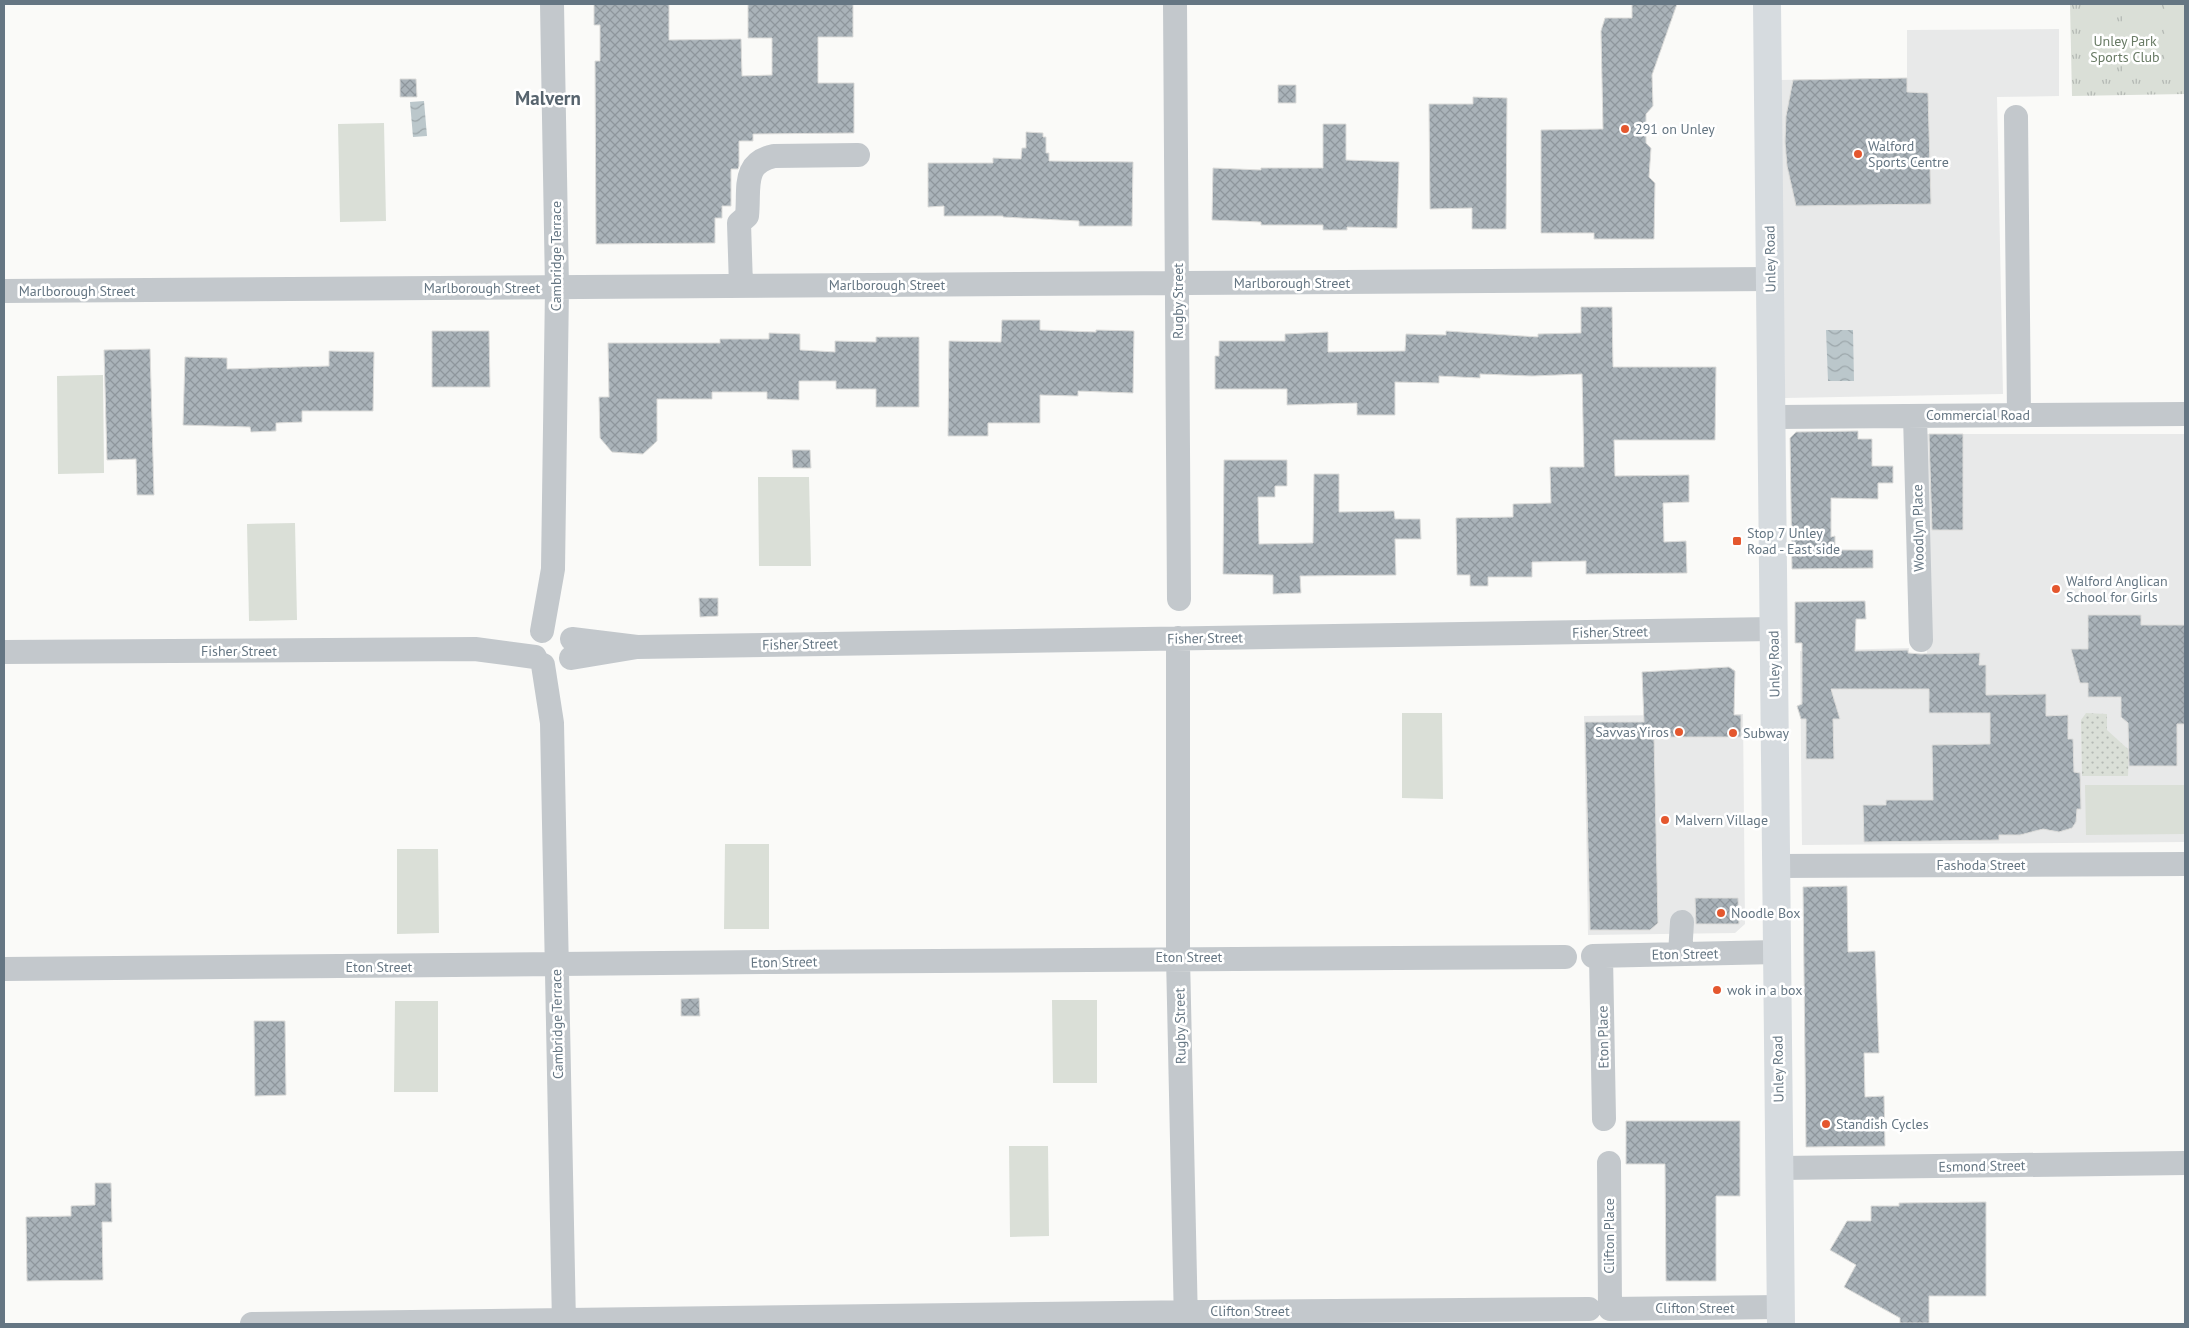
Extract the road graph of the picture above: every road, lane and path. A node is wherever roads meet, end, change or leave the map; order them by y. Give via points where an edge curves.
1 (552, 4) edge
2 (1175, 4) edge
3 (1767, 4) edge
4 (2016, 117) dead end
5 (858, 155) dead end
6 (1770, 279) junction
7 (1178, 283) junction
8 (741, 286) junction
9 (556, 288) junction
10 (4, 291) edge
11 (2185, 414) edge
12 (2019, 415) junction
13 (1915, 416) junction
14 (1770, 417) junction
15 (1180, 599) dead end
16 (1774, 629) junction
17 (1178, 638) junction
18 (1921, 640) dead end
19 (553, 648) junction
20 (4, 652) edge
21 (2185, 864) edge
22 (1776, 866) junction
23 (1682, 922) dead end
24 (1776, 952) junction
25 (1680, 954) junction
26 (1597, 956) joint
27 (1178, 957) junction
28 (1565, 957) dead end
29 (556, 966) junction
30 (4, 969) edge
31 (1604, 1119) dead end
32 (1609, 1163) dead end
33 (2185, 1163) edge
34 (1780, 1168) junction
35 (1599, 1309) junction
36 (1781, 1316) edge
37 (1186, 1318) edge
38 (564, 1322) edge
39 (252, 1324) edge

1 - 9 street, Cambridge Terrace
2 - 7 street, Rugby Street
3 - 6 main road, Unley Road
4 - 12 street
5 - 8 street via 774,156 763,158 754,165 750,174 747,216 739,223
6 - 7 street, Marlborough Street
6 - 14 main road, Unley Road
7 - 8 street, Marlborough Street
7 - 15 street, Rugby Street
8 - 9 street, Marlborough Street
9 - 10 street, Marlborough Street
9 - 19 street, Cambridge Terrace
11 - 12 street, Commercial Road
12 - 13 street, Commercial Road
13 - 14 street, Commercial Road
13 - 18 street, Woodlyn Place
14 - 16 main road, Unley Road
16 - 17 street, Fisher Street
16 - 22 main road, Unley Road
17 - 19 street, Fisher Street
17 - 27 street, Rugby Street
19 - 20 street, Fisher Street
19 - 29 street, Cambridge Terrace
21 - 22 street, Fashoda Street
22 - 24 main road, Unley Road
23 - 25 street
24 - 25 street, Eton Street
24 - 34 main road, Unley Road
25 - 26 street, Eton Street
26 - 31 street, Eton Place
27 - 28 street, Eton Street
27 - 29 street, Eton Street
27 - 37 street, Rugby Street
29 - 30 street, Eton Street
29 - 38 street, Cambridge Terrace
32 - 35 street, Clifton Place
33 - 34 street, Esmond Street
34 - 36 main road, Unley Road
35 - 36 street, Clifton Street
35 - 37 street, Clifton Street
37 - 38 street, Clifton Street
38 - 39 street, Clifton Street

